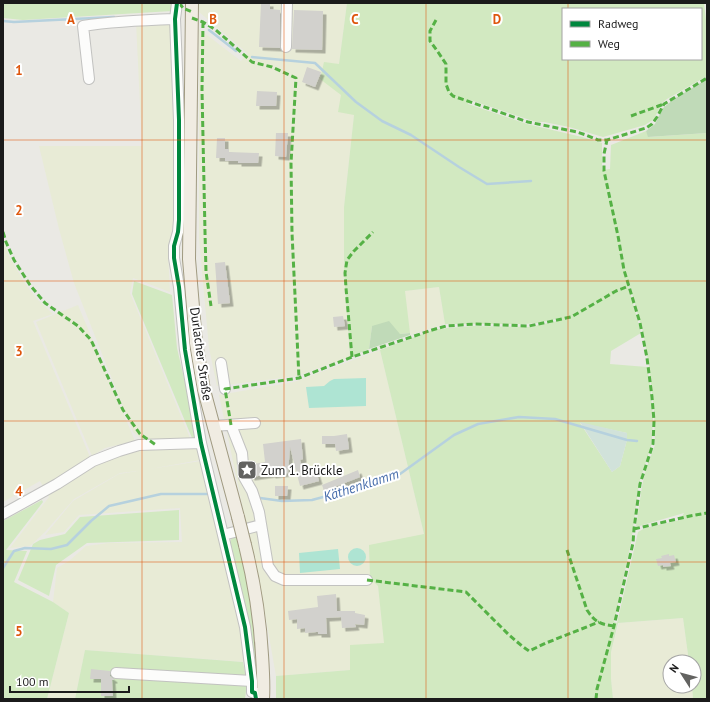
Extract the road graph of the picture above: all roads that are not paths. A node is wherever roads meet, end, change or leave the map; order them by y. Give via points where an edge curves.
1 (177, 3) edge
2 (192, 3) edge
3 (287, 3) edge
4 (175, 19) junction
5 (286, 48) dead end
6 (89, 79) dead end
7 (174, 258) junction
8 (189, 258) junction
9 (221, 363) dead end
10 (225, 389) dead end
11 (255, 423) dead end
12 (231, 425) junction
13 (213, 426) junction
14 (201, 443) junction
15 (3, 514) edge
16 (260, 525) junction
17 (224, 535) junction
18 (367, 580) dead end
19 (116, 673) dead end
20 (252, 681) junction
21 (263, 696) edge

1 - 4 lane
2 - 8 main road, Durlacher Straße
3 - 5 lane
4 - 6 lane via 109,22 83,26
4 - 7 lane via 179,220
7 - 8 lane
7 - 14 lane via 185,350
8 - 13 main road, Durlacher Straße via 196,344
9 - 10 lane
11 - 12 lane
12 - 13 lane
12 - 16 lane via 242,452 244,477 259,512
13 - 21 main road, Durlacher Straße, bridge via 245,545 258,607
14 - 15 lane via 139,445 119,451 93,461
14 - 17 lane
16 - 17 lane
16 - 18 lane via 268,566 275,576 284,580
17 - 20 lane via 245,627
19 - 20 lane
20 - 21 lane via 252,692

